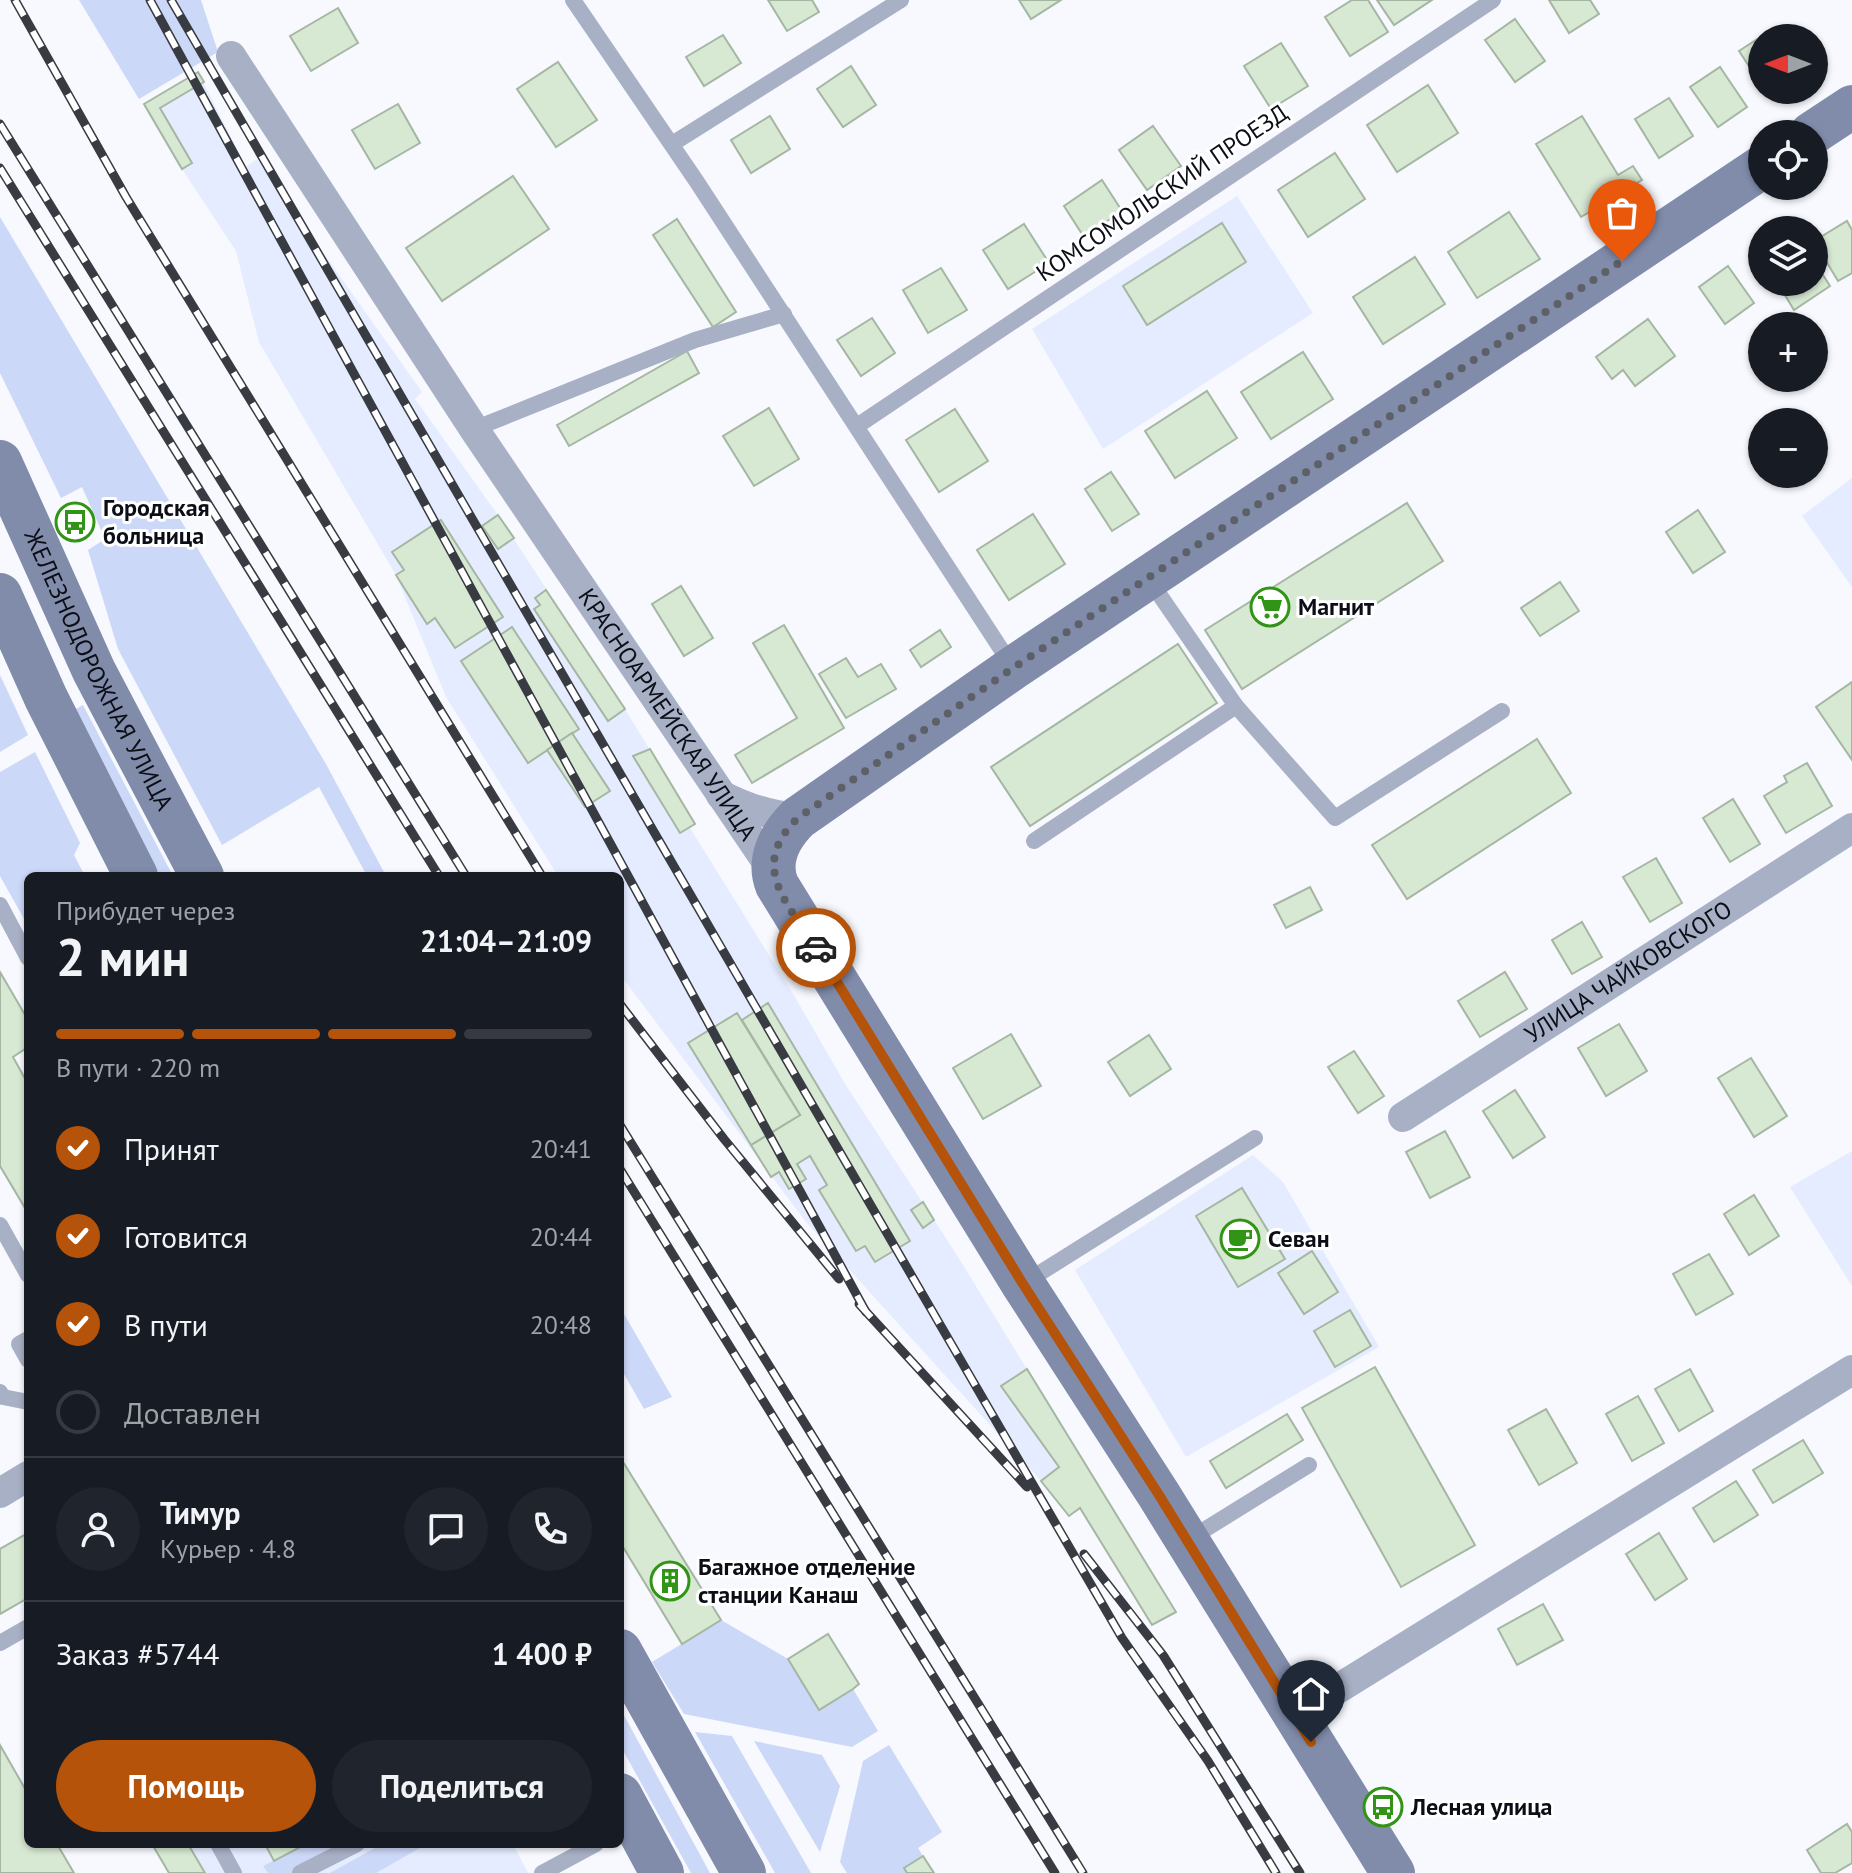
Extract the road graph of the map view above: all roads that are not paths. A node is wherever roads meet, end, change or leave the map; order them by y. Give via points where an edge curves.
1 (573, 0) edge
2 (901, 0) edge
3 (1493, 0) edge
4 (231, 56) dead end
5 (1852, 107) edge
6 (1828, 123) edge
7 (672, 144) junction
8 (1748, 176) edge
9 (784, 314) junction
10 (857, 426) junction
11 (474, 429) junction
12 (0, 462) edge
13 (1147, 578) junction
14 (0, 595) edge
15 (1013, 668) junction
16 (1236, 706) junction
17 (1502, 711) dead end
18 (721, 795) junction
19 (798, 818) junction
20 (1852, 828) edge
21 (1034, 841) dead end
22 (773, 871) junction
23 (134, 872) edge
24 (200, 872) edge
25 (0, 905) edge
26 (24, 950) edge
27 (1403, 1117) dead end
28 (1255, 1138) dead end
29 (0, 1225) edge
30 (24, 1268) edge
31 (1023, 1284) junction
32 (1852, 1370) edge
33 (0, 1392) edge
34 (24, 1401) edge
35 (1309, 1465) dead end
36 (24, 1478) edge
37 (0, 1493) edge
38 (1187, 1540) junction
39 (24, 1629) edge
40 (0, 1643) edge
41 (624, 1658) edge
42 (1294, 1716) junction
43 (625, 1817) edge
44 (220, 1848) edge
45 (349, 1848) edge
46 (589, 1848) edge
47 (234, 1873) edge
48 (300, 1873) edge
49 (542, 1873) edge
50 (662, 1873) edge
51 (744, 1873) edge
52 (1393, 1873) edge

1 - 7 lane
2 - 7 lane
3 - 10 lane, КОМСОМОЛЬСКИЙ ПРОЕЗД
4 - 11 street, КРАСНОАРМЕЙСКАЯ УЛИЦА
5 - 6 main road
7 - 9 lane
8 - 13 main road
9 - 10 lane
9 - 11 lane via 695,340
10 - 15 lane
11 - 18 street, КРАСНОАРМЕЙСКАЯ УЛИЦА
12 - 24 main road, ЖЕЛЕЗНОДОРОЖНАЯ УЛИЦА via 94,671
13 - 15 main road
13 - 16 lane
14 - 23 main road
15 - 19 main road
16 - 17 lane via 1335,818
16 - 21 lane
18 - 19 street via 767,814
18 - 22 street, КРАСНОАРМЕЙСКАЯ УЛИЦА
19 - 22 main road via 780,840
20 - 27 street, УЛИЦА ЧАЙКОВСКОГО
22 - 31 main road, КРАСНОАРМЕЙСКАЯ УЛИЦА
25 - 26 lane
28 - 31 lane
29 - 30 lane
31 - 38 main road, КРАСНОАРМЕЙСКАЯ УЛИЦА
32 - 42 street
33 - 34 lane
35 - 38 lane
36 - 37 street
38 - 42 main road, КРАСНОАРМЕЙСКАЯ УЛИЦА
39 - 40 lane
41 - 51 main road
42 - 52 main road, КРАСНОАРМЕЙСКАЯ УЛИЦА
43 - 50 main road
44 - 47 lane
45 - 48 lane
46 - 49 lane

